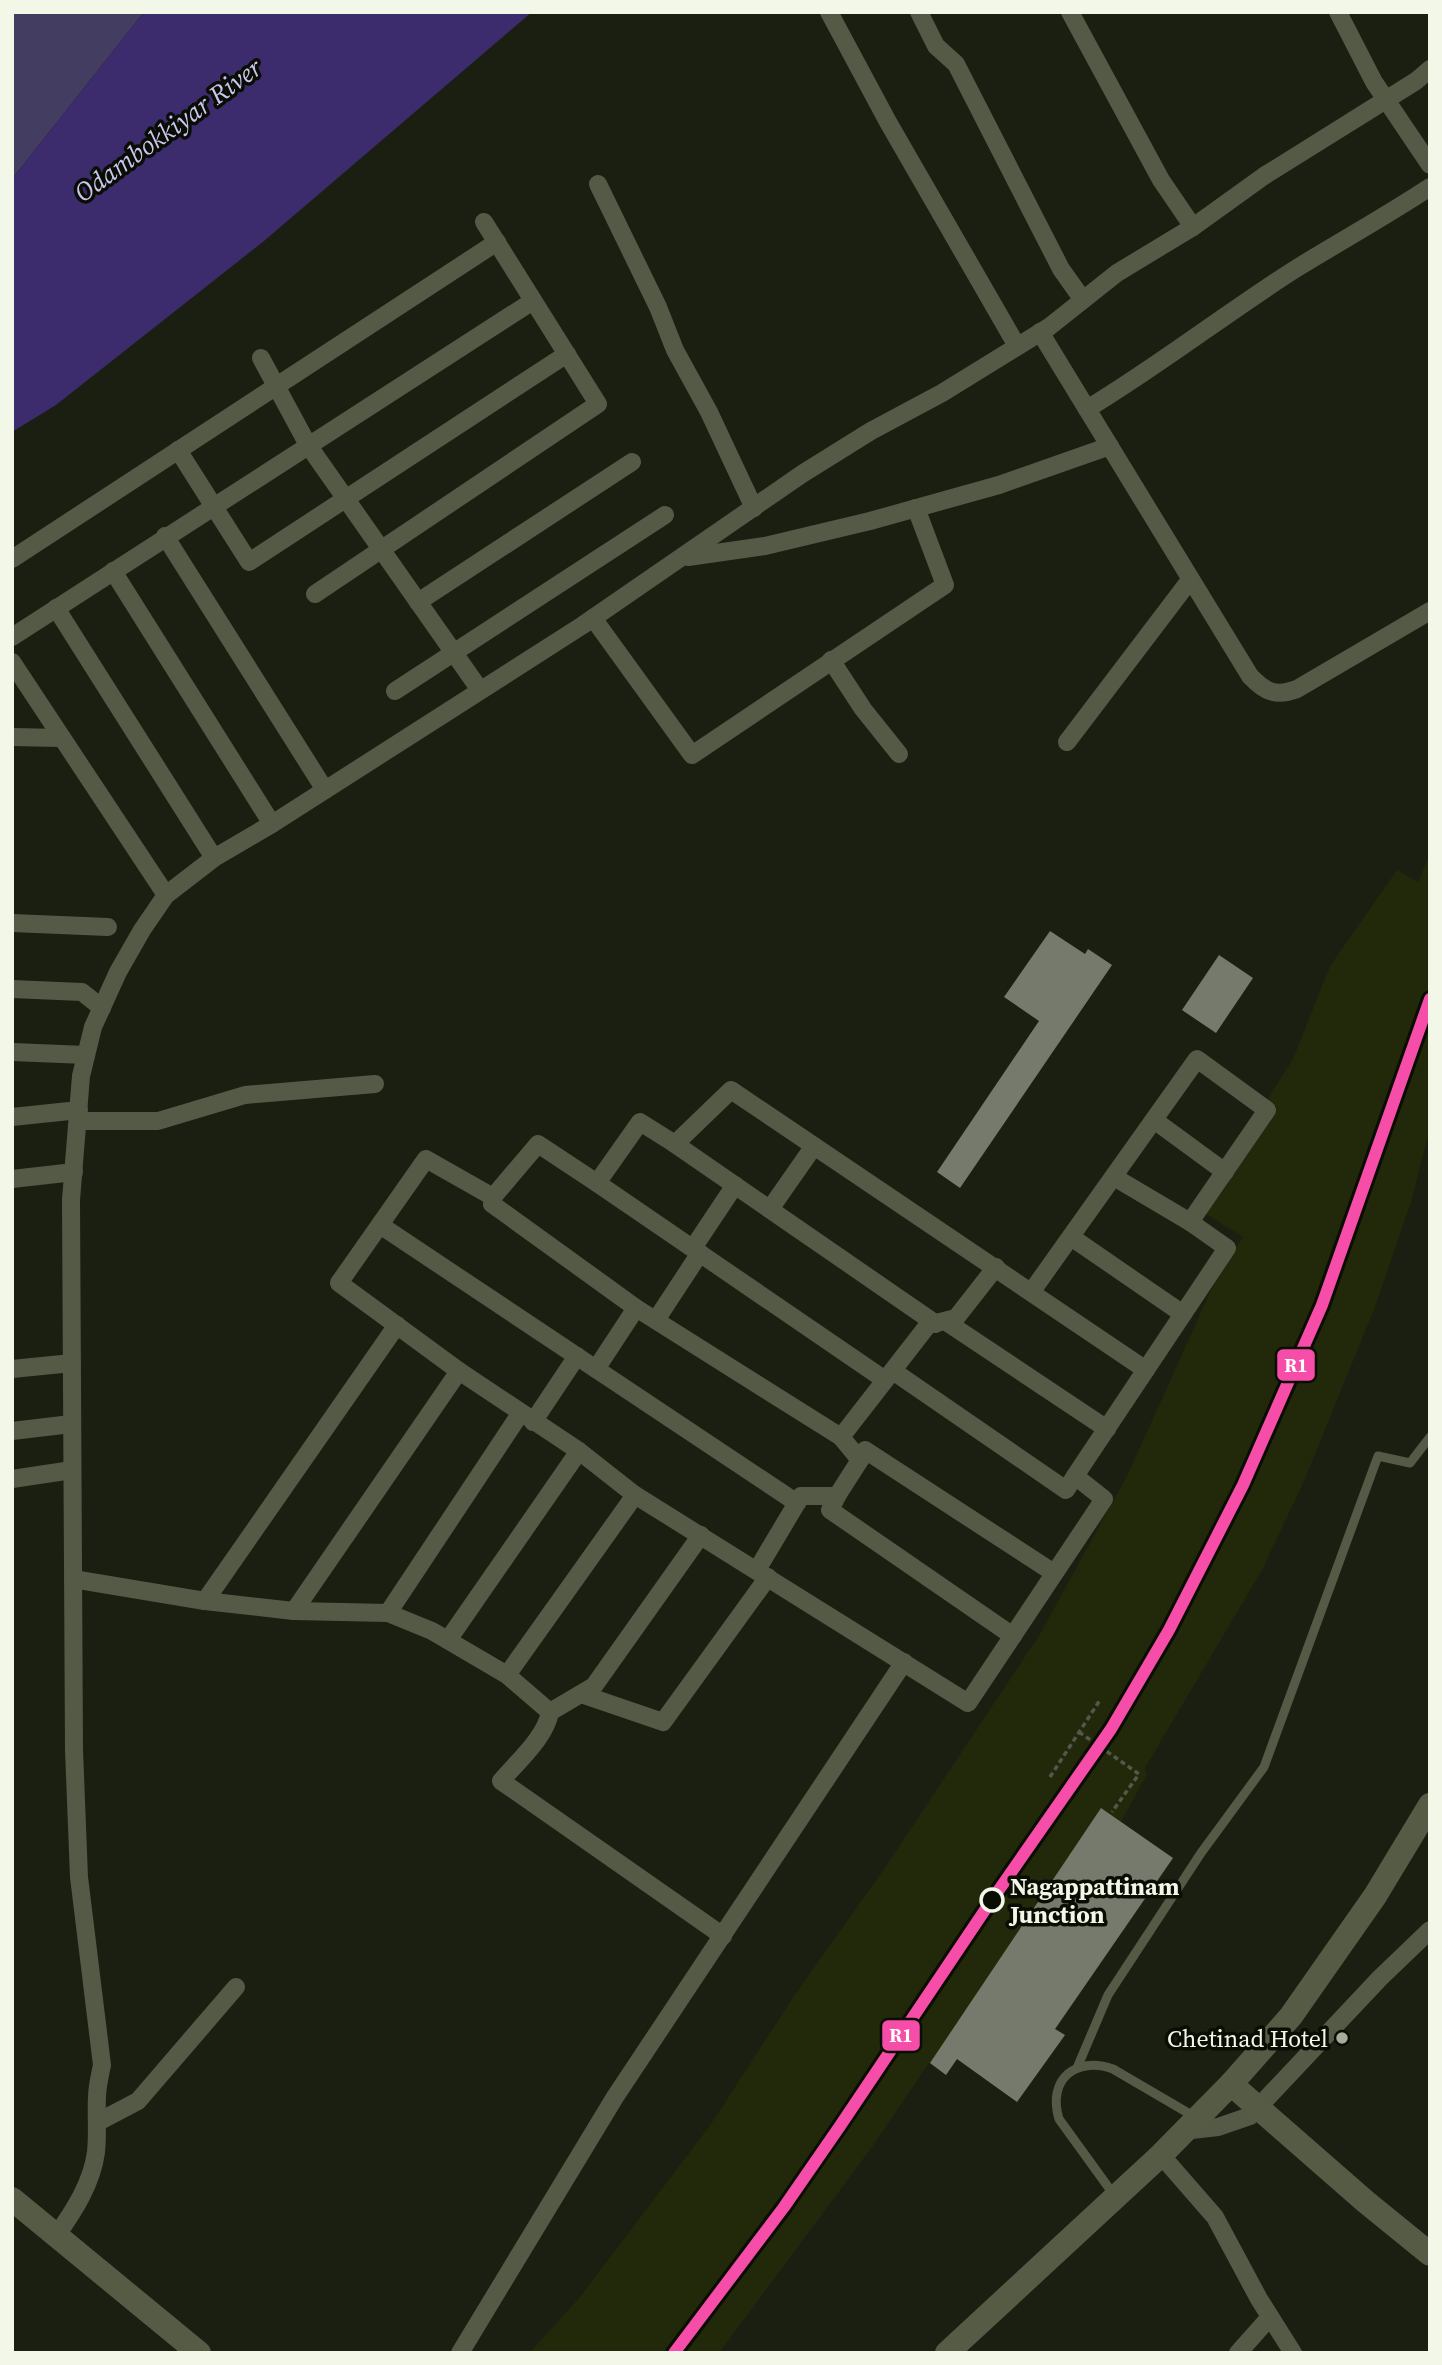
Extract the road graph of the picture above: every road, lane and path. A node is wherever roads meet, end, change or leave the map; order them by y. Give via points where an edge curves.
1 (829, 12) edge
2 (919, 12) edge
3 (1069, 12) edge
4 (1338, 12) edge
5 (1430, 69) edge
6 (1385, 100) junction
7 (1430, 165) edge
8 (598, 184) dead end
9 (1430, 187) edge
10 (484, 222) dead end
11 (1193, 227) junction
12 (497, 242) junction
13 (533, 300) junction
14 (1083, 300) junction
15 (1040, 332) junction
16 (1017, 346) junction
17 (567, 354) junction
18 (261, 358) dead end
19 (276, 386) junction
20 (1087, 409) junction
21 (308, 445) junction
22 (1110, 446) junction
23 (178, 450) junction
24 (632, 462) dead end
25 (346, 499) junction
26 (213, 505) junction
27 (754, 508) junction
28 (915, 508) junction
29 (665, 515) dead end
30 (165, 537) junction
31 (381, 549) junction
32 (681, 558) junction
33 (12, 559) edge
34 (113, 571) junction
35 (1190, 580) junction
36 (315, 594) dead end
37 (418, 601) junction
38 (56, 608) junction
39 (1430, 611) edge
40 (593, 618) junction
41 (12, 637) edge
42 (454, 652) junction
43 (831, 660) junction
44 (12, 662) edge
45 (480, 690) junction
46 (395, 691) dead end
47 (12, 737) edge
48 (61, 738) junction
49 (1067, 742) dead end
50 (899, 754) dead end
51 (325, 790) junction
52 (272, 824) junction
53 (214, 858) junction
54 (166, 895) junction
55 (12, 923) edge
56 (108, 927) dead end
57 (12, 989) edge
58 (102, 1008) junction
59 (12, 1052) edge
60 (86, 1055) junction
61 (374, 1084) dead end
62 (78, 1116) junction
63 (12, 1117) edge
64 (1154, 1120) junction
65 (676, 1144) junction
66 (814, 1146) junction
67 (74, 1172) junction
68 (1224, 1172) junction
69 (1114, 1177) junction
70 (12, 1179) edge
71 (597, 1183) junction
72 (735, 1185) junction
73 (493, 1197) junction
74 (770, 1209) junction
75 (1190, 1222) junction
76 (380, 1225) junction
77 (1071, 1237) junction
78 (696, 1251) junction
79 (996, 1267) junction
80 (1032, 1292) junction
81 (636, 1308) junction
82 (1183, 1314) junction
83 (656, 1320) junction
84 (940, 1322) junction
85 (397, 1325) junction
86 (577, 1356) junction
87 (72, 1363) junction
88 (12, 1369) edge
89 (596, 1369) junction
90 (1146, 1370) junction
91 (459, 1371) junction
92 (889, 1375) junction
93 (527, 1418) junction
94 (71, 1424) junction
95 (1107, 1429) junction
96 (12, 1431) edge
97 (841, 1437) junction
98 (1430, 1437) edge
99 (579, 1451) junction
100 (860, 1460) junction
101 (72, 1470) junction
102 (1075, 1476) junction
103 (12, 1479) edge
104 (635, 1495) junction
105 (837, 1496) junction
106 (797, 1503) junction
107 (701, 1535) junction
108 (1055, 1573) junction
109 (762, 1574) junction
110 (73, 1579) junction
111 (205, 1601) junction
112 (294, 1611) junction
113 (387, 1613) junction
114 (1013, 1636) junction
115 (448, 1640) junction
116 (904, 1662) junction
117 (507, 1675) junction
118 (581, 1694) junction
119 (1100, 1700) dead end
120 (550, 1712) junction
121 (1079, 1732) junction
122 (1050, 1777) dead end
123 (1430, 1805) edge
124 (1112, 1812) dead end
125 (1430, 1930) edge
126 (723, 1936) junction
127 (236, 1987) dead end
128 (1077, 2068) junction
129 (1231, 2084) junction
130 (1259, 2107) junction
131 (98, 2122) junction
132 (1190, 2125) junction
133 (1161, 2155) junction
134 (1115, 2197) junction
135 (12, 2200) edge
136 (56, 2236) junction
137 (1430, 2254) edge
138 (1270, 2317) junction
139 (199, 2353) edge
140 (460, 2353) edge
141 (947, 2353) edge
142 (1238, 2353) edge
143 (1293, 2353) edge

1 - 16 street
2 - 14 street via 936,46 956,64 1062,269
3 - 11 street via 1149,158
4 - 6 street
5 - 6 street
6 - 7 street
6 - 11 street
8 - 27 street
9 - 20 street via 1298,268
10 - 12 street
11 - 14 street via 1117,273
12 - 13 street
12 - 19 street
13 - 17 street
13 - 21 street
14 - 15 street
15 - 16 street
15 - 20 street
16 - 27 street via 871,431
17 - 25 street
17 - 31 street via 598,404
18 - 19 street
19 - 21 street
19 - 23 street
20 - 22 street
21 - 25 street
21 - 26 street
22 - 28 street via 999,485
22 - 35 street
23 - 26 street
23 - 33 street
24 - 37 street
25 - 26 street via 249,562
25 - 31 street
26 - 30 street
27 - 32 street
28 - 32 street via 765,546
28 - 43 street via 946,585
29 - 42 street
30 - 34 street
30 - 51 street
31 - 36 street
31 - 37 street
32 - 40 street
34 - 38 street
34 - 52 street
35 - 39 street via 1250,676 1273,694 1297,689
35 - 49 street
37 - 42 street
38 - 41 street
38 - 53 street
40 - 43 street via 692,755
40 - 45 street
42 - 45 street
42 - 46 street
43 - 50 street
44 - 48 street
45 - 51 street
47 - 48 street
48 - 54 street
51 - 52 street
52 - 53 street
53 - 54 street
54 - 58 street via 118,972
55 - 56 street
57 - 58 street via 82,992
58 - 60 street
59 - 60 street
60 - 62 street
61 - 62 street via 245,1095 158,1121
62 - 63 street
62 - 67 street
64 - 68 street
64 - 68 street via 1197,1059 1267,1110
64 - 69 street
65 - 66 street via 731,1090
65 - 71 street via 640,1122
65 - 72 street
66 - 74 street
66 - 79 street
67 - 70 street
67 - 87 street
68 - 75 street
69 - 75 street
69 - 77 street
71 - 73 street via 538,1144
71 - 78 street
72 - 74 street
72 - 78 street
73 - 76 street via 426,1160
73 - 81 street via 492,1204
74 - 84 street
75 - 82 street via 1227,1248
76 - 85 street via 339,1283
76 - 86 street
77 - 80 street
77 - 82 street
78 - 83 street
78 - 92 street
79 - 80 street
79 - 84 street via 956,1318
80 - 90 street
81 - 83 street
81 - 89 street
82 - 90 street
83 - 97 street
84 - 92 street via 928,1325
84 - 95 street
85 - 91 street
85 - 111 street
86 - 89 street
86 - 93 street
87 - 88 street
87 - 94 street
89 - 106 street
90 - 95 street
91 - 93 street
91 - 112 street
92 - 97 street
92 - 102 street via 1066,1490
93 - 99 street
93 - 113 street
94 - 96 street
94 - 101 street
95 - 102 street
97 - 100 street
98 - 128 lane via 1410,1463 1378,1456 1264,1767 1108,1995
99 - 104 street
99 - 115 street
100 - 105 street
100 - 108 street via 866,1450
101 - 103 street
101 - 110 street
102 - 108 street via 1104,1499
104 - 107 street
104 - 117 street
105 - 106 street via 801,1496
105 - 114 street via 830,1510
106 - 109 street
107 - 109 street
107 - 118 street via 594,1686
108 - 114 street
109 - 116 street
109 - 118 street via 663,1722
110 - 111 street
110 - 131 street via 79,1877 102,2065 96,2096
111 - 112 street
112 - 113 street
113 - 115 street
114 - 116 street via 968,1703
115 - 117 street
116 - 126 street
117 - 120 street
118 - 120 street
119 - 121 path
120 - 126 street via 536,1739 501,1781
121 - 122 path
121 - 124 path via 1139,1774
123 - 129 main road via 1375,1896 1291,2017
125 - 130 street
126 - 140 street via 615,2097
127 - 131 street via 138,2101
128 - 132 lane via 1099,2064 1113,2069
128 - 134 lane via 1061,2082 1055,2107
129 - 130 main road
129 - 132 main road
130 - 132 street via 1250,2116 1218,2127
130 - 137 main road
131 - 136 street via 86,2185
132 - 133 main road
133 - 134 main road
133 - 138 street via 1215,2217
134 - 141 main road
135 - 136 main road
136 - 139 main road
138 - 142 street
138 - 143 street

